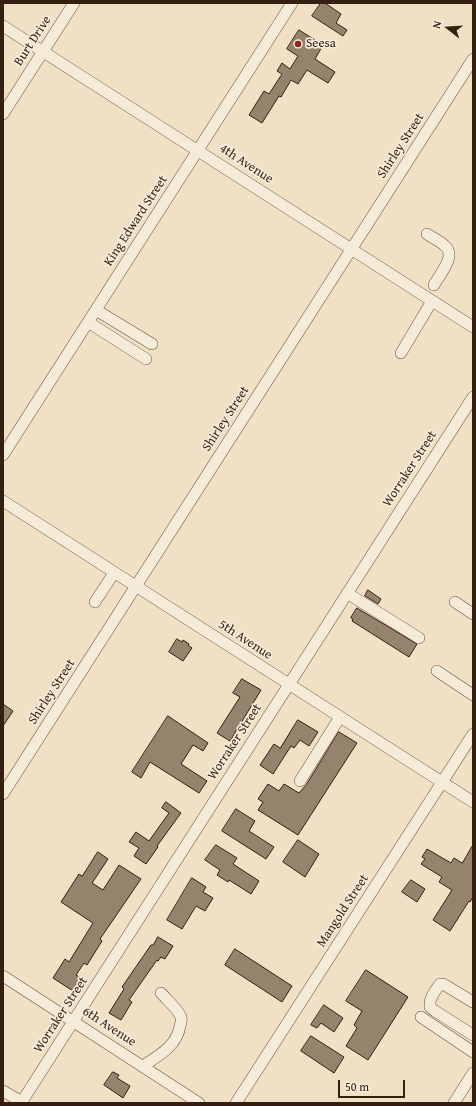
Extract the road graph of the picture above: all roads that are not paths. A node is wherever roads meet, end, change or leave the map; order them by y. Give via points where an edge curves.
1 (74, 3) edge
2 (292, 3) edge
3 (3, 26) edge
4 (43, 52) junction
5 (473, 59) edge
6 (3, 114) edge
7 (198, 150) junction
8 (427, 234) dead end
9 (352, 249) junction
10 (434, 285) dead end
11 (432, 301) junction
12 (96, 310) junction
13 (88, 322) junction
14 (473, 327) edge
15 (152, 344) dead end
16 (401, 353) dead end
17 (146, 359) dead end
18 (473, 397) edge
19 (3, 455) edge
20 (3, 502) edge
21 (114, 573) junction
22 (136, 587) junction
23 (347, 594) junction
24 (95, 602) dead end
25 (455, 602) dead end
26 (473, 614) edge
27 (419, 638) dead end
28 (437, 671) dead end
29 (288, 685) junction
30 (473, 695) edge
31 (340, 717) junction
32 (473, 734) edge
33 (300, 781) dead end
34 (442, 782) junction
35 (3, 794) edge
36 (473, 802) edge
37 (3, 976) edge
38 (161, 993) dead end
39 (473, 1002) edge
40 (421, 1018) dead end
41 (74, 1021) junction
42 (473, 1035) edge
43 (473, 1052) edge
44 (143, 1066) junction
45 (473, 1075) edge
46 (3, 1091) edge
47 (21, 1102) edge
48 (199, 1103) edge
49 (236, 1103) edge
50 (454, 1103) edge

1 - 4 street, Burt Drive
2 - 7 street, King Edward Street
3 - 4 street, 4th Avenue
4 - 6 street, Burt Drive
4 - 7 street, 4th Avenue
5 - 9 street, Shirley Street
7 - 9 street, 4th Avenue
7 - 12 street, King Edward Street
8 - 10 street via 446,246 450,255
9 - 11 street, 4th Avenue
9 - 22 street, Shirley Street
11 - 14 street, 4th Avenue
11 - 16 street
12 - 13 street, King Edward Street
12 - 15 street
13 - 17 street
13 - 19 street, King Edward Street
18 - 23 street, Worraker Street
20 - 21 street, 5th Avenue
21 - 22 street, 5th Avenue
21 - 24 street
22 - 29 street, 5th Avenue
22 - 35 street, Shirley Street
23 - 27 street
23 - 29 street, Worraker Street
25 - 26 street
28 - 30 street
29 - 31 street, 5th Avenue
29 - 41 street, Worraker Street
31 - 33 street
31 - 34 street, 5th Avenue
32 - 34 street, Mangold Street
34 - 36 street, 5th Avenue
34 - 49 street, Mangold Street
37 - 41 street, 6th Avenue
38 - 44 street via 181,1018 179,1031 171,1045
39 - 42 street via 440,984 429,1004 435,1011
40 - 43 street
41 - 44 street, 6th Avenue
41 - 47 street, Worraker Street
44 - 48 street, 6th Avenue
45 - 50 street
46 - 47 street

